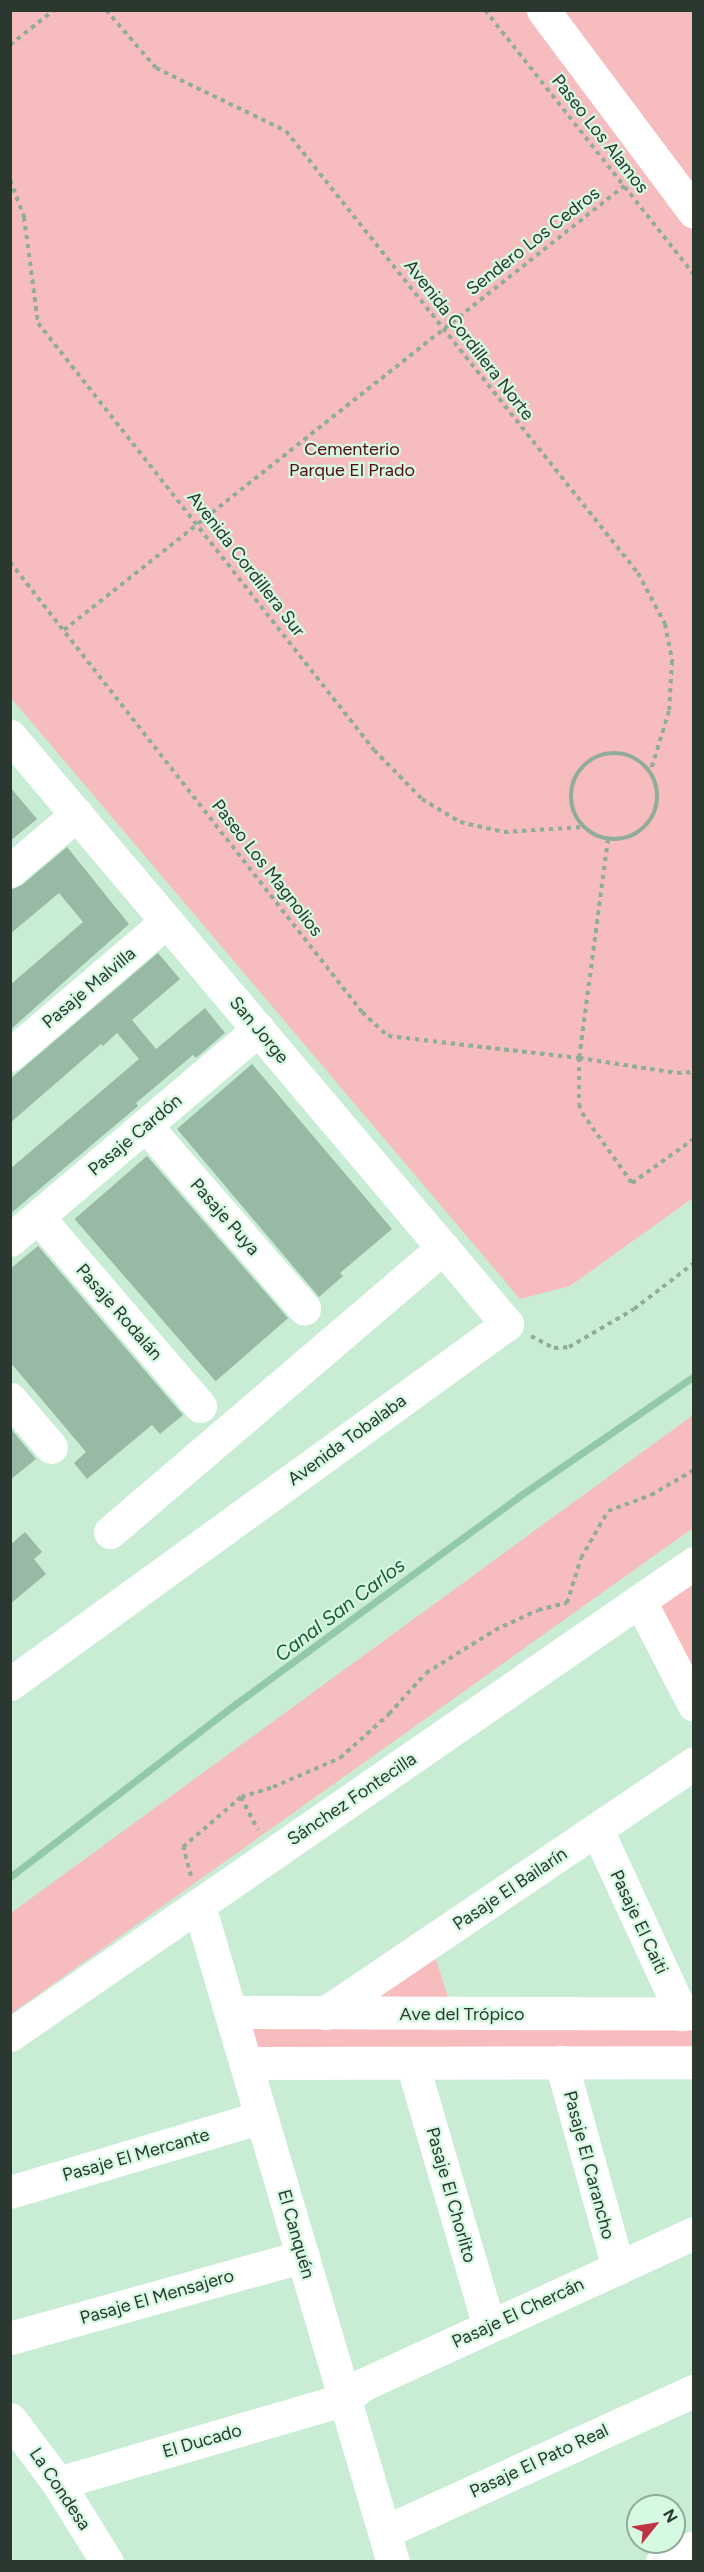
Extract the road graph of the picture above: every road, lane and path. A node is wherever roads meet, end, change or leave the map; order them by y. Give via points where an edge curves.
1 (54, 10) edge
2 (106, 10) edge
3 (485, 10) edge
4 (543, 10) edge
5 (10, 45) edge
6 (10, 180) edge
7 (624, 186) junction
8 (693, 212) edge
9 (693, 275) edge
10 (444, 329) junction
11 (197, 524) junction
12 (10, 562) edge
13 (64, 630) junction
14 (10, 736) edge
15 (650, 773) junction
16 (77, 814) junction
17 (584, 827) junction
18 (608, 839) junction
19 (10, 871) edge
20 (167, 921) junction
21 (259, 1029) junction
22 (10, 1055) edge
23 (579, 1058) junction
24 (693, 1072) edge
25 (147, 1127) junction
26 (693, 1139) edge
27 (38, 1217) junction
28 (10, 1240) edge
29 (443, 1248) junction
30 (693, 1263) edge
31 (304, 1308) dead end
32 (507, 1324) junction
33 (10, 1399) edge
34 (200, 1406) dead end
35 (51, 1447) dead end
36 (693, 1470) edge
37 (110, 1532) dead end
38 (693, 1563) edge
39 (640, 1601) junction
40 (10, 1684) edge
41 (693, 1705) edge
42 (693, 1763) edge
43 (241, 1797) junction
44 (597, 1830) junction
45 (271, 1854) junction
46 (200, 1906) junction
47 (231, 2012) junction
48 (325, 2013) junction
49 (688, 2014) edge
50 (10, 2035) edge
51 (561, 2062) junction
52 (693, 2062) edge
53 (412, 2063) junction
54 (246, 2064) junction
55 (261, 2117) junction
56 (10, 2192) edge
57 (693, 2233) edge
58 (303, 2256) junction
59 (618, 2268) junction
60 (489, 2326) junction
61 (10, 2338) edge
62 (693, 2391) edge
63 (345, 2399) junction
64 (10, 2419) edge
65 (58, 2483) junction
66 (389, 2547) edge
67 (693, 2547) edge
68 (107, 2562) edge
69 (662, 2562) edge

1 - 5 path
2 - 10 path, Avenida Cordillera Norte via 156,68 286,131
3 - 7 path, Paseo Los Alamos
4 - 8 street
6 - 11 path, Avenida Cordillera Sur via 24,217 38,323
7 - 9 path, Paseo Los Alamos
7 - 10 path, Sendero Los Cedros
10 - 11 path, Sendero Los Cedros
10 - 15 path, Avenida Cordillera Norte via 638,573 656,604 670,642 673,678 669,711
11 - 13 path, Sendero Los Cedros
11 - 17 path, Avenida Cordillera Sur via 374,750 422,799 460,822 489,831
12 - 13 path, Paseo Los Magnolios
13 - 23 path, Paseo Los Magnolios via 362,1012 388,1036
14 - 16 street, San Jorge
15 - 17 path via 627,755 613,753 586,762 577,773 571,801
15 - 18 path via 657,799 646,825 623,838
16 - 19 street
16 - 20 street, San Jorge
17 - 18 path
18 - 23 path
20 - 21 street, San Jorge
20 - 22 street, Pasaje Malvilla
21 - 25 street, Pasaje Cardón
21 - 29 street, San Jorge
23 - 24 path via 676,1073
23 - 26 path via 577,1094 582,1113 632,1183
25 - 27 street, Pasaje Cardón
25 - 31 street, Pasaje Puya
27 - 28 street, Pasaje Cardón
27 - 34 street, Pasaje Rodalán
29 - 32 street, San Jorge
29 - 37 street
30 - 32 path via 634,1309 569,1347 554,1348
32 - 40 street, Avenida Tobalaba
33 - 35 street
36 - 43 path via 651,1495 608,1511 581,1558 567,1603 538,1610 495,1630 426,1673 389,1714 340,1758
38 - 39 street, Sánchez Fontecilla
39 - 41 street
39 - 45 street, Sánchez Fontecilla
42 - 44 street, Pasaje El Bailarín
43 - 45 path
43 - 46 path via 183,1847
44 - 48 street, Pasaje El Bailarín
44 - 49 street, Pasaje El Caiti
45 - 46 street, Sánchez Fontecilla
46 - 47 street, El Canquén
46 - 50 street, Sánchez Fontecilla
47 - 48 street, Ave del Trópico
47 - 54 street, El Canquén
48 - 49 street, Ave del Trópico
51 - 52 street
51 - 53 street
51 - 59 street, Pasaje El Carancho
53 - 54 street
53 - 60 street, Pasaje El Chorlito
54 - 55 street, El Canquén
55 - 56 street, Pasaje El Mercante
55 - 58 street, El Canquén
57 - 59 street, Pasaje El Chercán
58 - 61 street, Pasaje El Mensajero
58 - 63 street, El Canquén
59 - 60 street, Pasaje El Chercán
60 - 63 street, Pasaje El Chercán via 362,2385
62 - 66 street, Pasaje El Pato Real
63 - 65 street, El Ducado
63 - 66 street, El Canquén
64 - 65 street, La Condesa
65 - 68 street, La Condesa
67 - 69 street

